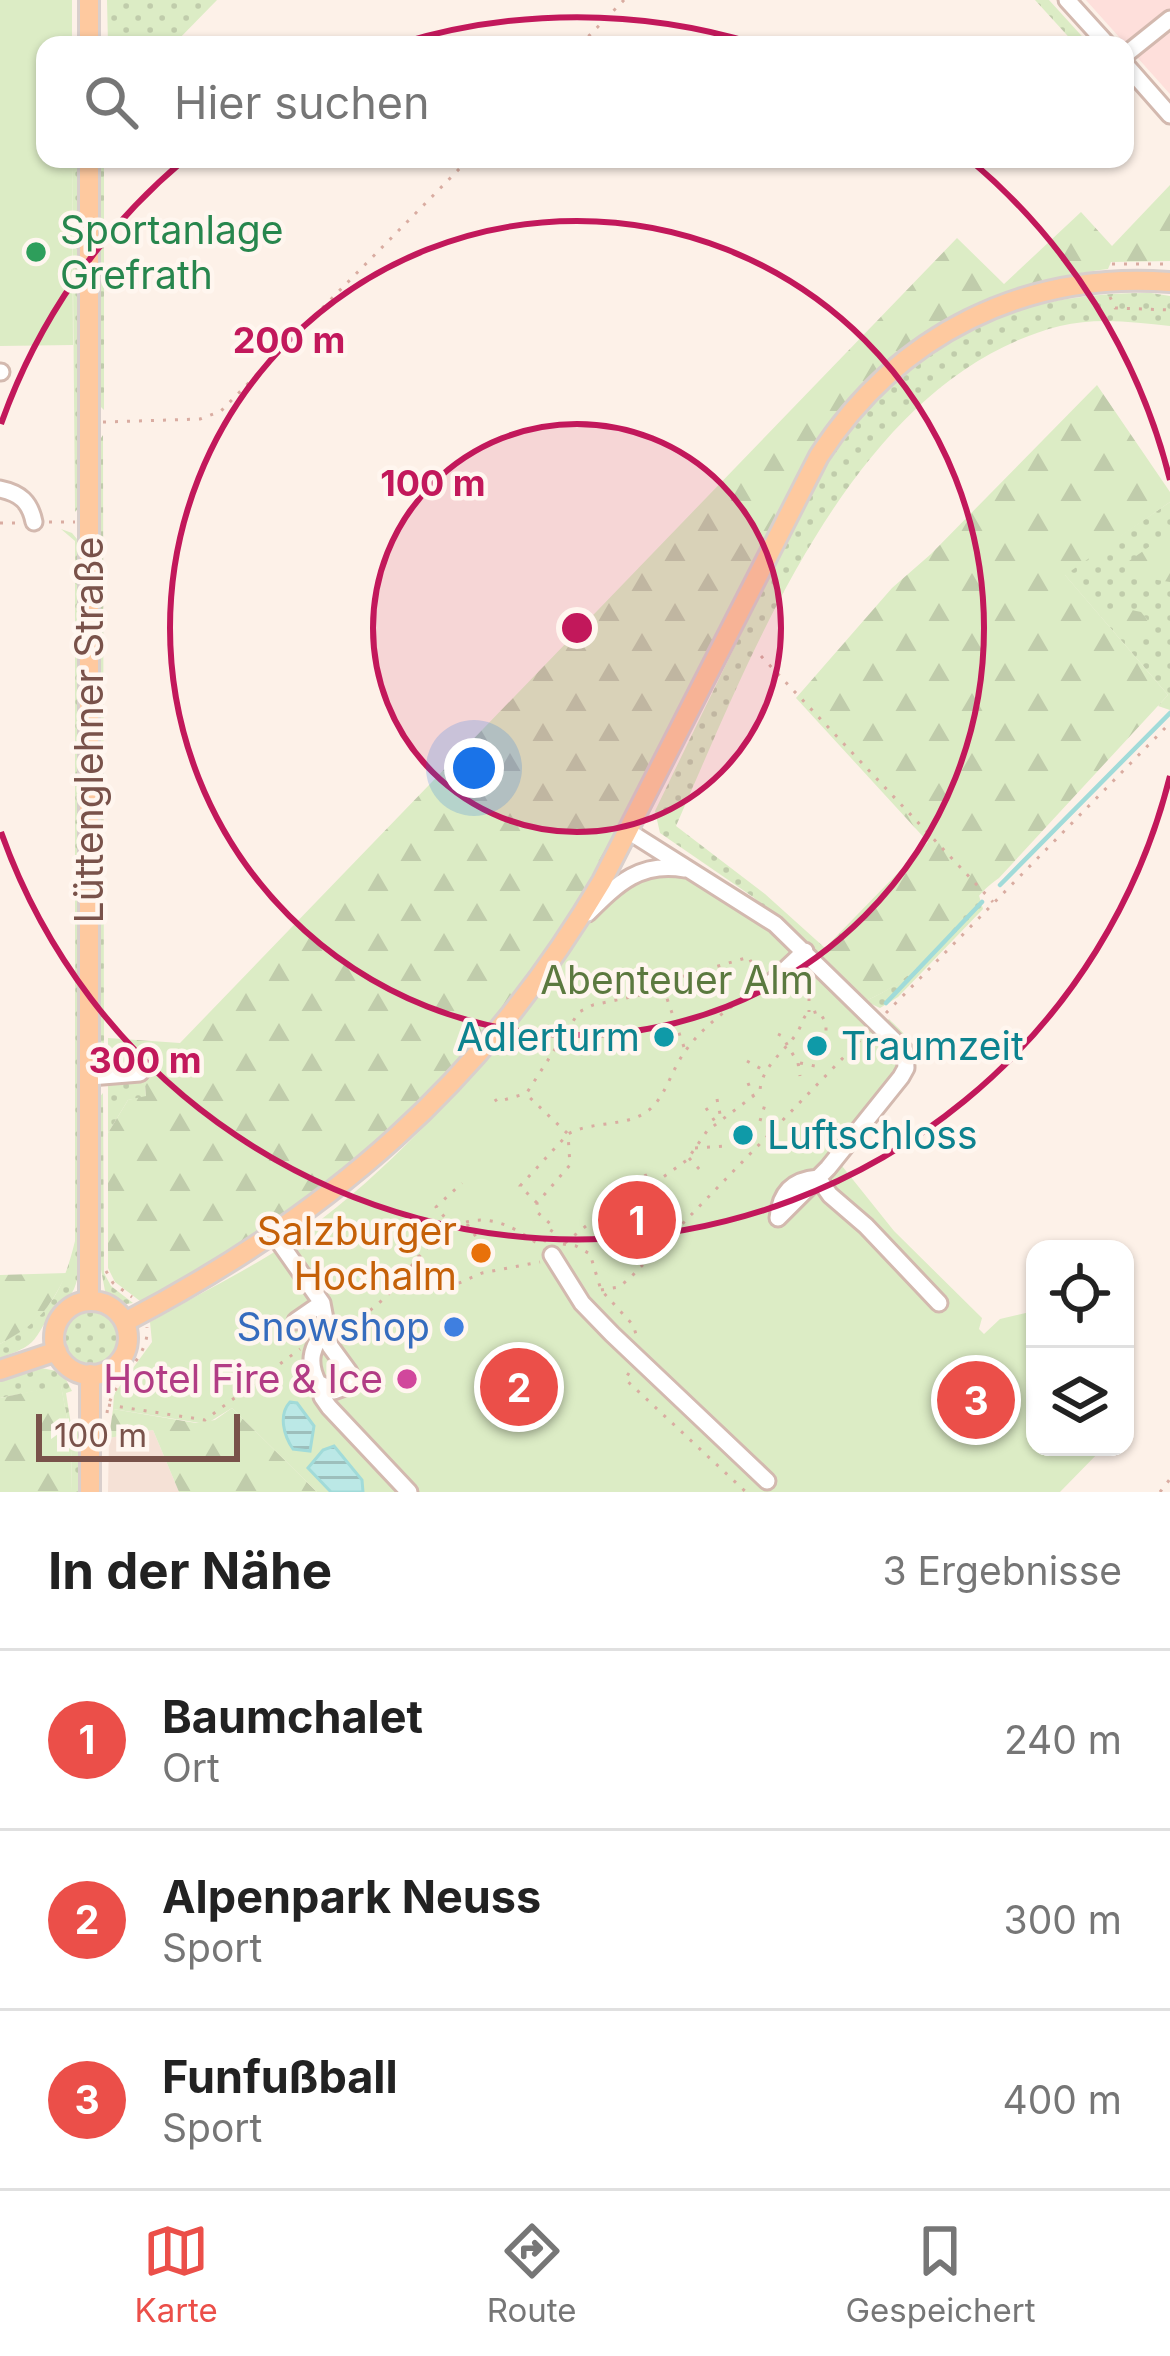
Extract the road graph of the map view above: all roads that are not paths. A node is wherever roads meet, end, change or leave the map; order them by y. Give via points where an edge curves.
1 (89, 0) edge
2 (1067, 0) edge
3 (1170, 19) edge
4 (89, 36) edge
5 (1100, 36) edge
6 (1134, 48) edge
7 (1134, 74) edge
8 (1170, 115) edge
9 (89, 168) edge
10 (1170, 282) edge
11 (0, 489) edge
12 (34, 522) road end
13 (628, 831) junction
14 (694, 871) junction
15 (574, 928) junction
16 (805, 951) junction
17 (769, 985) road end
18 (140, 1073) dead end
19 (89, 1077) junction
20 (818, 1178) junction
21 (778, 1219) dead end
22 (275, 1236) junction
23 (551, 1250) road end
24 (320, 1300) junction
25 (89, 1301) junction
26 (939, 1303) dead end
27 (296, 1316) dead end
28 (133, 1318) junction
29 (315, 1342) junction
30 (57, 1351) junction
31 (0, 1370) edge
32 (90, 1374) junction
33 (322, 1388) junction
34 (767, 1481) dead end
35 (90, 1492) edge
36 (409, 1492) edge

1 - 4 main road
2 - 5 street
3 - 6 street
7 - 8 street
9 - 19 main road, Lüttenglehner Straße
10 - 13 main road via 1040,292 966,318 912,352 863,398 808,476
11 - 12 street via 24,499
13 - 14 street
13 - 15 main road
14 - 15 street via 638,871
14 - 16 street
15 - 22 main road via 438,1098
16 - 17 street
16 - 20 street via 902,1045 906,1068
18 - 19 street
19 - 25 main road, Lüttenglehner Straße
20 - 21 street
20 - 26 street
22 - 24 street
22 - 28 main road
23 - 34 street via 582,1303
24 - 27 street
24 - 29 street
25 - 28 main road
25 - 30 main road via 61,1317
28 - 32 main road via 122,1358
29 - 33 street via 312,1367
29 - 33 street via 346,1365 349,1380 339,1390
30 - 31 main road
30 - 32 main road via 70,1368
32 - 35 main road
33 - 36 street via 328,1407

